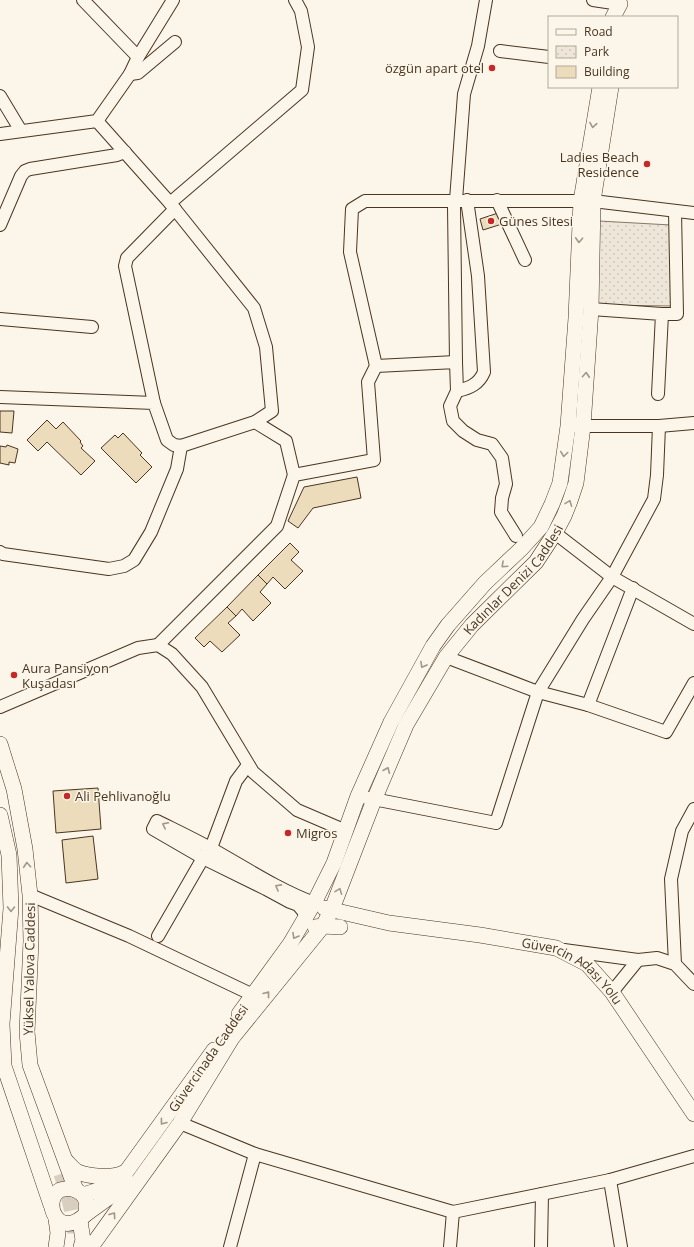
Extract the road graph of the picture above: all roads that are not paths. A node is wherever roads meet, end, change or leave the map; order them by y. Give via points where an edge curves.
1 (83, 0) edge
2 (173, 0) edge
3 (295, 0) edge
4 (486, 0) edge
5 (593, 0) edge
6 (618, 10) edge
7 (175, 42) dead end
8 (500, 51) dead end
9 (138, 57) junction
10 (548, 57) edge
11 (130, 74) junction
12 (600, 88) edge
13 (611, 88) edge
14 (0, 96) edge
15 (98, 121) junction
16 (21, 132) junction
17 (0, 134) edge
18 (125, 152) junction
19 (462, 200) junction
20 (497, 200) junction
21 (587, 201) junction
22 (173, 206) junction
23 (674, 211) junction
24 (694, 213) edge
25 (0, 225) edge
26 (525, 260) dead end
27 (591, 309) junction
28 (662, 314) junction
29 (0, 319) edge
30 (92, 327) dead end
31 (456, 362) junction
32 (376, 366) junction
33 (457, 391) junction
34 (658, 394) dead end
35 (0, 397) edge
36 (154, 404) junction
37 (255, 422) junction
38 (694, 423) edge
39 (575, 426) junction
40 (659, 426) junction
41 (181, 446) junction
42 (294, 475) junction
43 (555, 533) junction
44 (516, 536) dead end
45 (0, 552) edge
46 (612, 577) junction
47 (633, 588) junction
48 (694, 624) edge
49 (158, 645) junction
50 (446, 658) junction
51 (694, 683) edge
52 (538, 692) junction
53 (588, 706) junction
54 (0, 707) edge
55 (0, 744) edge
56 (248, 765) junction
57 (358, 796) junction
58 (374, 800) junction
59 (694, 809) edge
60 (0, 815) edge
61 (346, 831) junction
62 (207, 853) junction
63 (30, 895) junction
64 (314, 902) junction
65 (332, 909) junction
66 (306, 918) junction
67 (389, 923) junction
68 (323, 926) junction
69 (340, 927) junction
70 (10, 928) junction
71 (158, 936) dead end
72 (556, 948) junction
73 (302, 950) junction
74 (638, 960) junction
75 (675, 964) junction
76 (694, 984) edge
77 (612, 992) junction
78 (253, 995) junction
79 (694, 1114) edge
80 (180, 1123) junction
81 (255, 1154) junction
82 (694, 1156) edge
83 (149, 1165) junction
84 (60, 1171) junction
85 (126, 1172) junction
86 (610, 1180) junction
87 (80, 1192) junction
88 (542, 1194) junction
89 (54, 1212) junction
90 (453, 1212) junction
91 (83, 1218) junction
92 (72, 1242) edge
93 (56, 1247) edge
94 (91, 1247) edge
95 (230, 1247) edge
96 (450, 1247) edge
97 (541, 1247) edge
98 (621, 1247) edge

1 - 9 street
2 - 9 street
3 - 22 street via 301,11 308,47 302,90
4 - 19 street via 478,46 464,94
5 - 6 street
7 - 11 street via 138,74
8 - 10 street
9 - 11 street
11 - 15 street
12 -> 21 main road
13 - 21 main road
14 - 16 street
15 - 16 street
15 - 18 street
16 - 17 street
18 - 22 street
18 - 25 street via 30,169 22,176
19 - 20 street
19 - 31 street via 454,206
19 - 32 street via 365,201 352,208 350,252
19 - 33 street via 478,276 484,372 480,380 470,388
20 - 21 street
20 - 26 street
21 - 23 street
21 - 27 main road, Kadınlar Denizi Caddesi
21 -> 39 main road, Kadınlar Denizi Caddesi via 576,318
22 - 36 street via 127,258 125,266
22 - 37 street via 254,308 266,346 272,411
23 - 24 street
23 - 28 street via 677,314
27 - 28 street
39 -> 27 main road, Kadınlar Denizi Caddesi
28 - 34 street
29 - 30 street
31 - 32 street
31 - 33 street
32 - 42 street via 368,382 374,460
33 - 44 street via 450,406 453,421 477,440 492,444 502,458 506,484 501,512
35 - 36 street
36 - 41 street via 167,440
37 - 41 street
37 - 42 street via 286,441
38 - 40 street
39 - 40 street
43 -> 39 main road, Kadınlar Denizi Caddesi via 576,483
39 -> 57 main road, Kadınlar Denizi Caddesi via 560,483 541,527 485,583 433,646 391,722
40 - 46 street via 654,499
41 - 45 street via 177,468 151,532 134,560 129,563 109,569
42 - 49 street via 277,526
43 - 46 street
43 - 50 main road, Kadınlar Denizi Caddesi via 536,562 472,625
46 - 47 street
46 - 52 street
47 - 48 street
47 - 53 street
49 - 54 street via 138,648
49 - 56 street via 172,654 202,687
50 - 52 street
58 -> 50 main road, Kadınlar Denizi Caddesi via 406,724
51 - 53 street via 666,732
52 - 53 street
52 - 58 street via 496,822
63 -> 55 main road, Yüksel Yalova Caddesi via 14,789
56 - 61 street via 298,810
56 - 62 street via 236,781
57 - 58 street
57 - 61 main road, Kadınlar Denizi Caddesi
65 -> 58 main road, Kadınlar Denizi Caddesi
59 - 75 street via 682,831 671,879
60 -> 70 main road, Yüksel Yalova Caddesi via 9,855
61 - 64 main road, Kadınlar Denizi Caddesi via 334,863
64 -> 62 street via 290,894 238,865
62 -> 66 street via 298,905
62 - 71 street
63 - 78 street via 129,936
63 - 84 main road, Yüksel Yalova Caddesi via 31,941 27,1032 30,1065
64 - 65 main road
64 - 66 main road, Güvercinada Caddesi
65 - 66 main road via 314,910
65 - 67 main road, Güvercin Adası Yolu
65 - 68 main road, Kadınlar Denizi Caddesi
66 - 68 main road via 308,924 315,927
66 -> 78 main road, Güvercinada Caddesi
67 - 69 main road, Güvercin Adası Yolu
67 - 72 main road, Güvercin Adası Yolu
68 - 69 main road
68 - 73 main road, Kadınlar Denizi Caddesi
69 - 73 main road, Güvercin Adası Yolu
70 - 84 main road via 16,945 10,1038 12,1059
70 - 89 main road, Yüksel Yalova Caddesi via 2,1024 4,1066
72 - 74 street
72 - 77 main road, Güvercin Adası Yolu via 587,964
80 -> 73 main road, Güvercinada Caddesi via 232,1038
74 - 75 street via 656,958
74 - 77 street
75 - 76 street
77 - 79 main road, Güvercin Adası Yolu
78 -> 85 main road, Güvercinada Caddesi
80 - 81 street
80 - 83 main road, Güvercinada Caddesi
81 - 90 street
81 - 95 street
82 - 86 street
83 - 91 main road
94 -> 83 main road, Güvercinada Caddesi
84 - 85 main road via 100,1177 117,1176
84 - 87 main road, Yüksel Yalova Caddesi
85 - 87 main road, Güvercinada Caddesi via 100,1190
86 - 88 street
86 - 98 street
87 - 89 main road via 69,1188 60,1190 52,1199
87 - 91 main road via 86,1200
88 - 90 street
88 - 97 street
89 - 91 main road via 62,1223 70,1224
89 - 93 main road, Yüksel Yalova Caddesi via 58,1233
90 - 96 street
91 - 92 main road via 82,1240

